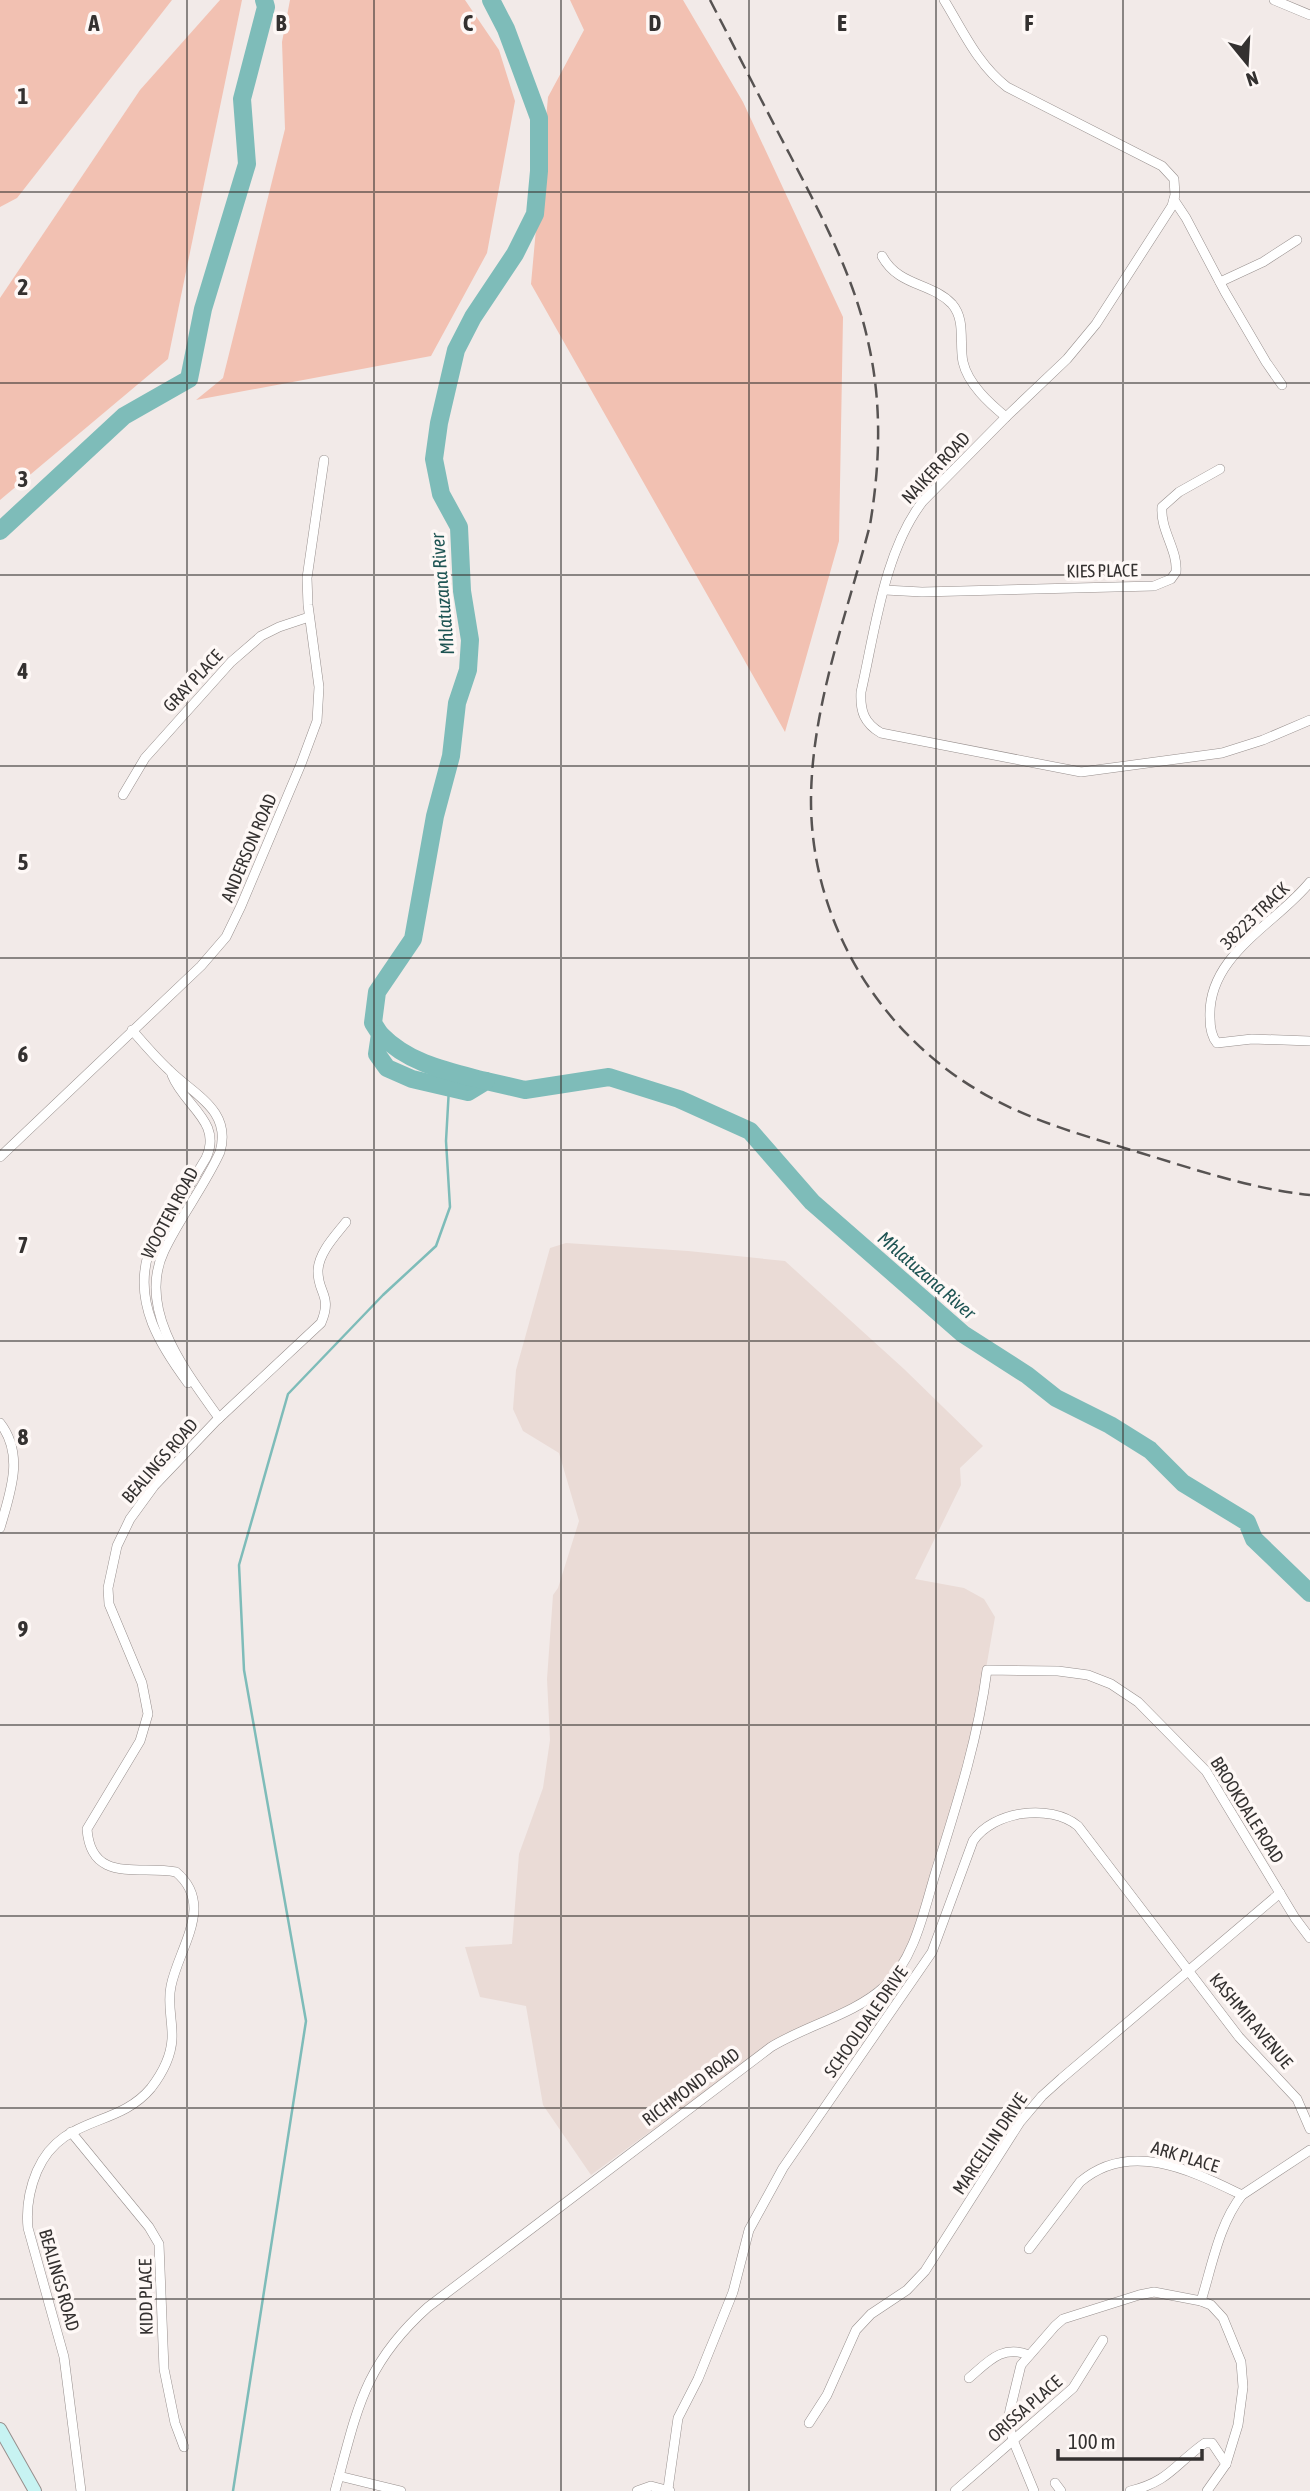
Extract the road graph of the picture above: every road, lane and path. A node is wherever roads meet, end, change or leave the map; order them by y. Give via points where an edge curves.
1 (944, 0) edge
2 (1274, 0) edge
3 (1310, 15) edge
4 (1174, 201) junction
5 (1297, 240) dead end
6 (882, 256) dead end
7 (1220, 282) junction
8 (1282, 385) dead end
9 (1006, 416) junction
10 (324, 460) dead end
11 (1220, 469) dead end
12 (885, 590) junction
13 (309, 617) junction
14 (1310, 720) edge
15 (123, 795) dead end
16 (1310, 882) edge
17 (132, 1030) junction
18 (1310, 1041) edge
19 (0, 1157) edge
20 (346, 1222) dead end
21 (217, 1420) junction
22 (0, 1423) edge
23 (0, 1528) edge
24 (987, 1670) joint
25 (1280, 1893) junction
26 (1310, 1938) edge
27 (1188, 1971) junction
28 (1310, 2129) edge
29 (71, 2132) junction
30 (1310, 2150) edge
31 (1242, 2195) junction
32 (1029, 2249) dead end
33 (1201, 2301) junction
34 (1104, 2340) dead end
35 (1029, 2355) junction
36 (969, 2378) dead end
37 (809, 2423) dead end
38 (0, 2429) edge
39 (1013, 2440) junction
40 (184, 2447) dead end
41 (1226, 2464) junction
42 (339, 2476) junction
43 (669, 2490) edge
44 (35, 2491) edge
45 (81, 2491) edge
46 (335, 2491) edge
47 (401, 2491) edge
48 (636, 2491) edge
49 (955, 2491) edge
50 (1034, 2491) edge
51 (1130, 2491) edge
52 (1207, 2491) edge

1 - 4 street via 996,78 1162,166 1174,178
2 - 3 street
4 - 7 street
4 - 9 street, NAIKER ROAD via 1086,338
5 - 7 street
6 - 9 street via 899,276 952,304 960,324 965,367 981,393
7 - 8 street
9 - 12 street, NAIKER ROAD via 915,512 902,534
10 - 13 street, ANDERSON ROAD via 307,578
11 - 12 street, KIES PLACE via 1178,492 1162,507 1177,565 1164,583
12 - 14 street, NAIKER ROAD via 860,704 866,721 881,733 1081,772 1222,753
13 - 15 street, GRAY PLACE via 270,632 240,654 145,758
13 - 17 street, ANDERSON ROAD via 319,687 317,721 242,906 215,951
16 - 18 street, 38223 TRACK via 1236,952 1215,986 1209,1009 1217,1043
17 - 19 street, ANDERSON ROAD
17 - 21 street, WOOTEN ROAD via 206,1122 211,1142 148,1255 143,1282 153,1328
20 - 21 street, BEALINGS ROAD via 327,1247 318,1270 327,1307 321,1323
21 - 29 street, BEALINGS ROAD via 141,1502 117,1546 109,1604 142,1683 148,1714 140,1741 87,1829 91,1848 102,1863 129,1870 176,1872 190,1887 194,1910 170,1988 172,2040 168,2058 149,2091 118,2112
22 - 23 street via 15,1457
24 - 25 street, BROOKDALE ROAD via 1071,1672 1124,1691 1206,1771
24 - 42 street, RICHMOND ROAD via 967,1770 923,1913 896,1973 853,2008 771,2046 410,2323 371,2375
25 - 26 street, BROOKDALE ROAD
25 - 27 street, MARCELLIN DRIVE
27 - 28 street, KASHMIR AVENUE via 1239,2037 1297,2099
27 - 37 street, MARCELLIN DRIVE via 1030,2109 925,2271 856,2330
27 - 43 street, SCHOOLDALE DRIVE via 1071,1820 1047,1813 1005,1818 993,1821 978,1834 932,1952 787,2162 748,2230 733,2292 678,2417
29 - 40 street, KIDD PLACE via 159,2244 164,2369
29 - 45 street, BEALINGS ROAD via 44,2155 30,2189 27,2214 31,2244 64,2357
30 - 31 street
31 - 32 street, ARK PLACE via 1164,2164 1116,2161 1080,2182
31 - 33 street via 1224,2226
33 - 35 street via 1164,2292 1145,2293 1074,2314 1055,2326
33 - 41 street via 1223,2318 1243,2372 1241,2409
34 - 39 street, ORISSA PLACE via 1073,2388
35 - 36 street via 1006,2352
35 - 39 street via 1021,2365 1010,2410
38 - 44 main road
39 - 49 street, ORISSA PLACE
39 - 50 street
41 - 51 street via 1212,2443 1205,2442 1172,2473
41 - 52 street
42 - 46 street, RICHMOND ROAD
42 - 47 street
43 - 48 street via 651,2486

